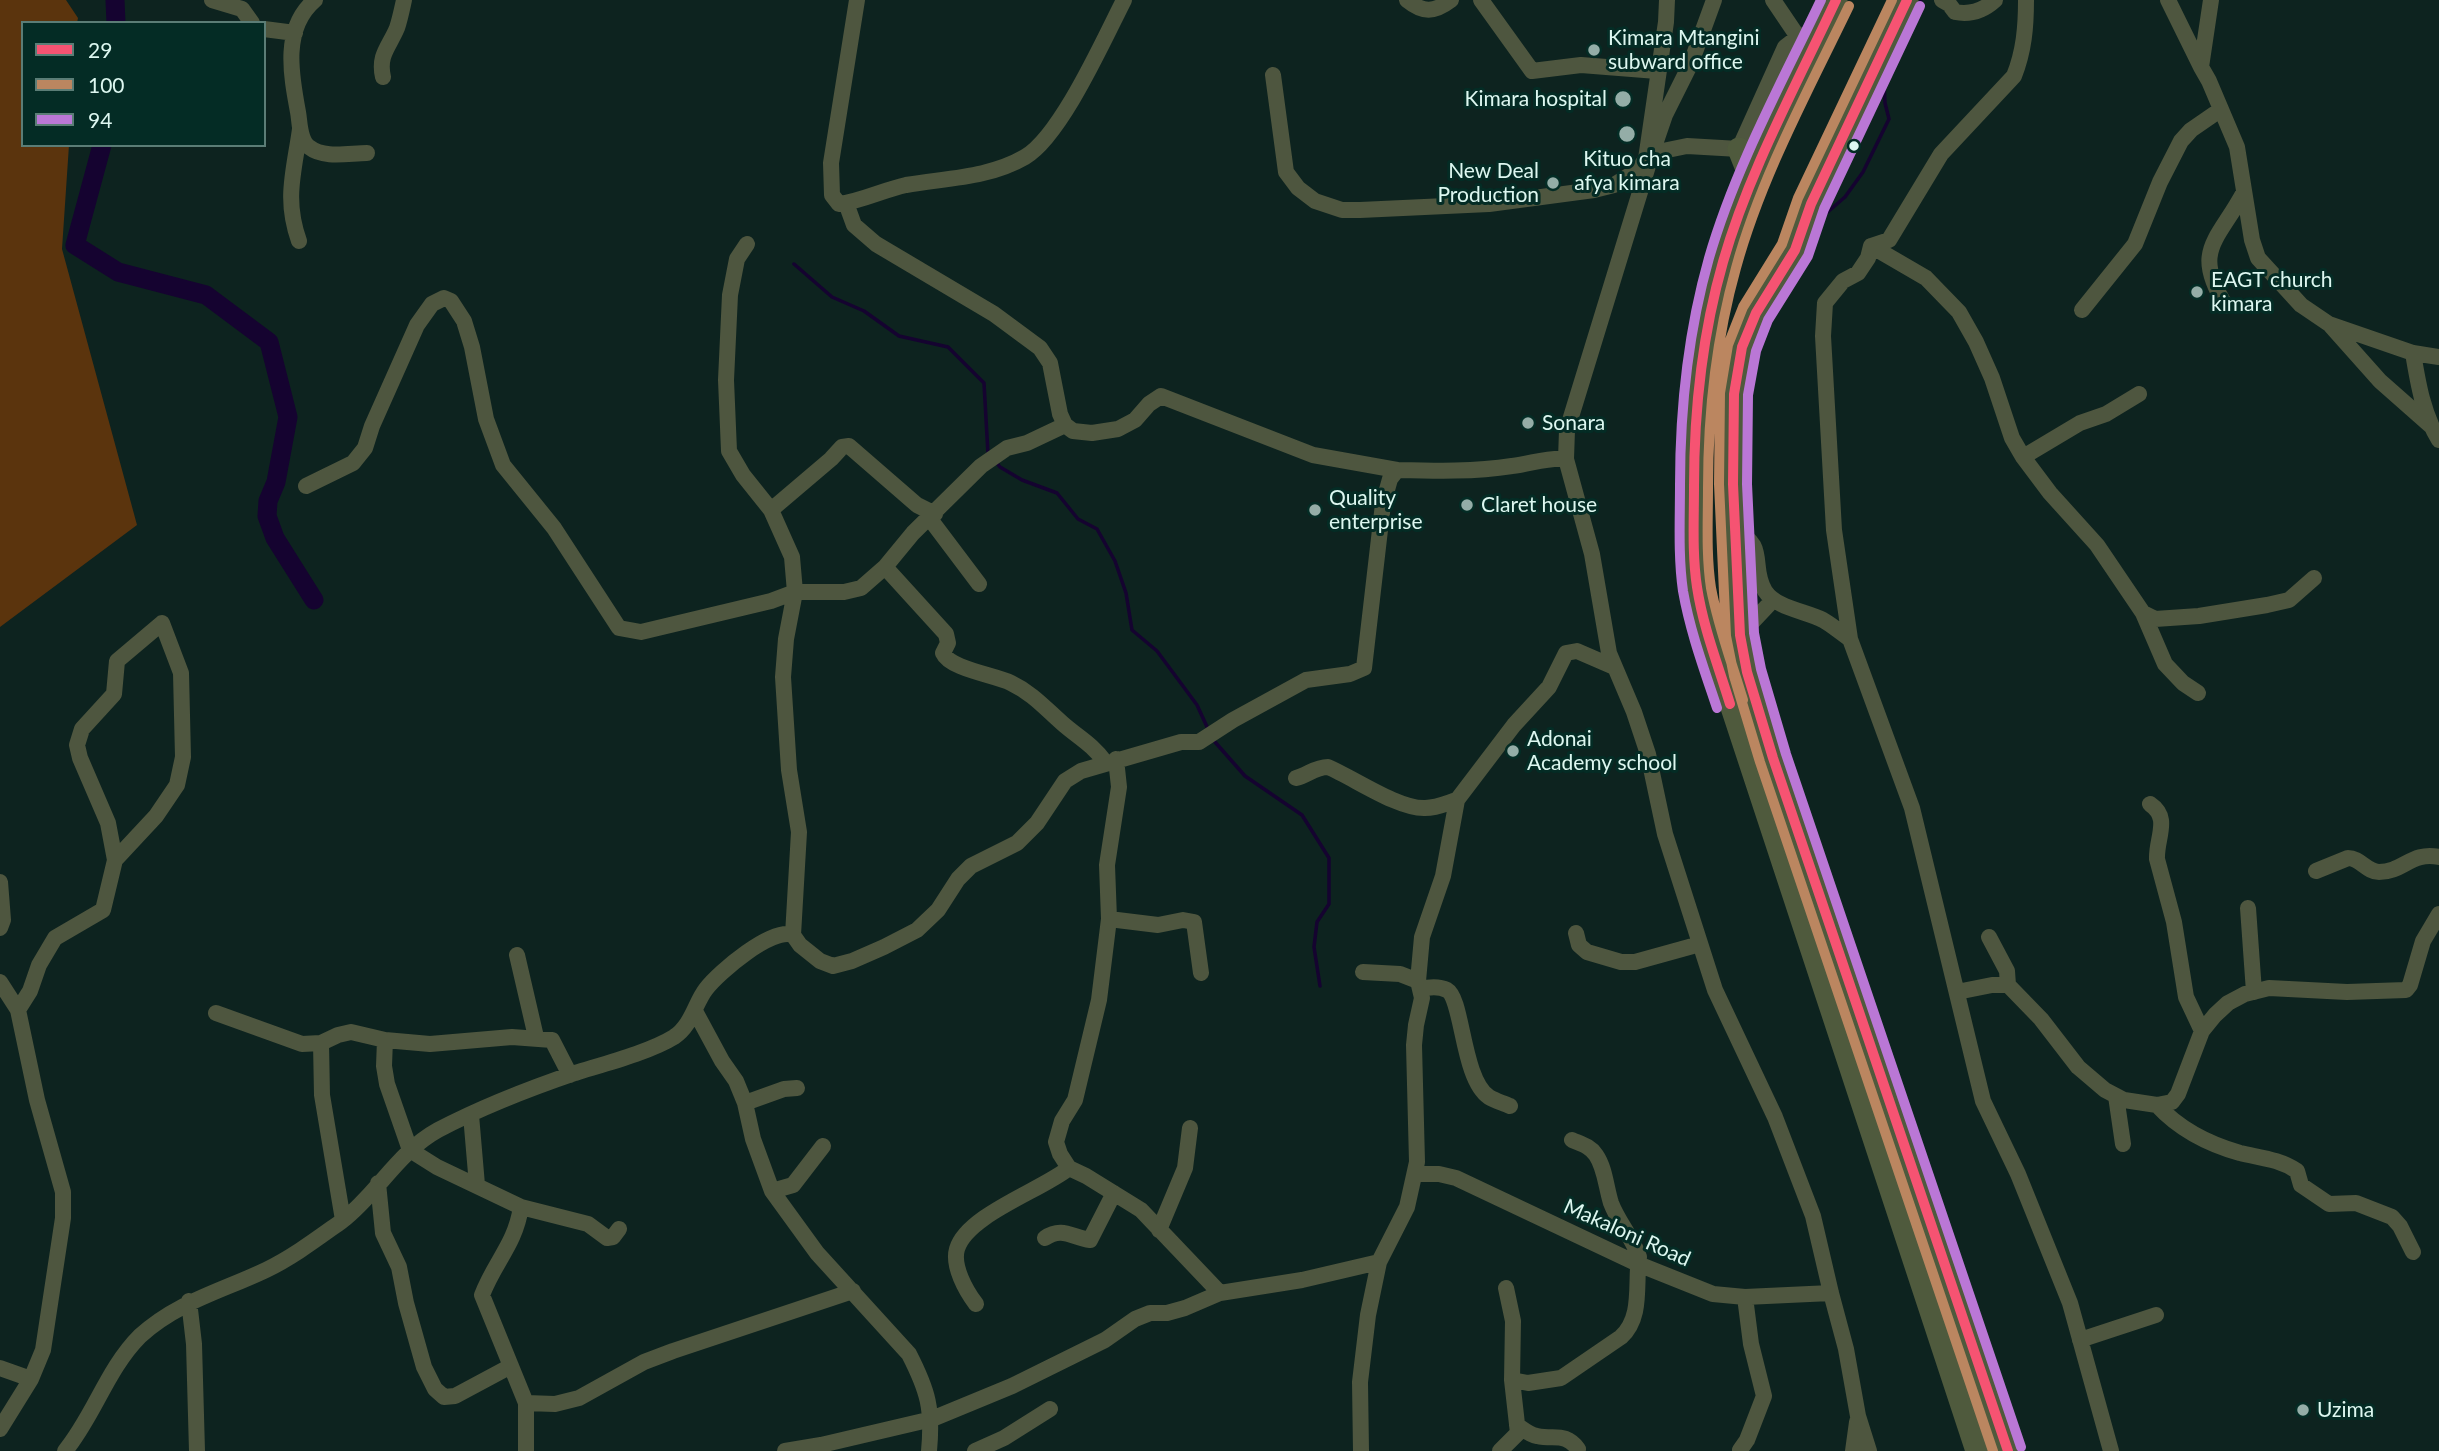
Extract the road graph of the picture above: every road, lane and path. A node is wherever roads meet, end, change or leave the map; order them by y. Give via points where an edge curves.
1 (212, 0) edge
2 (315, 0) edge
3 (404, 0) edge
4 (857, 0) edge
5 (1124, 0) edge
6 (1407, 0) edge
7 (1451, 0) edge
8 (1480, 0) edge
9 (1667, 0) edge
10 (1714, 0) edge
11 (1773, 0) edge
12 (1836, 0) edge
13 (1907, 0) edge
14 (1995, 0) edge
15 (2026, 0) edge
16 (2168, 0) edge
17 (2211, 0) edge
18 (1946, 1) edge
19 (251, 21) edge
20 (266, 29) edge
21 (1822, 29) junction
22 (295, 33) junction
23 (1798, 37) junction
24 (2201, 67) junction
25 (1657, 71) junction
26 (1273, 75) dead end
27 (383, 77) dead end
28 (2220, 110) junction
29 (301, 127) junction
30 (1739, 149) junction
31 (367, 153) dead end
32 (1650, 154) junction
33 (1752, 182) junction
34 (2245, 192) junction
35 (846, 203) junction
36 (299, 241) dead end
37 (747, 244) dead end
38 (1871, 246) junction
39 (2227, 306) dead end
40 (2082, 310) dead end
41 (2329, 324) junction
42 (2413, 353) junction
43 (2439, 357) edge
44 (2139, 394) dead end
45 (1065, 425) junction
46 (2435, 433) edge
47 (2023, 457) junction
48 (1566, 459) junction
49 (1397, 470) junction
50 (306, 486) dead end
51 (771, 510) junction
52 (933, 516) junction
53 (1735, 532) junction
54 (885, 567) junction
55 (2314, 578) dead end
56 (979, 584) dead end
57 (795, 592) junction
58 (1773, 600) junction
59 (2143, 613) junction
60 (1740, 635) junction
61 (1850, 639) junction
62 (1614, 667) junction
63 (2199, 693) dead end
64 (1111, 761) junction
65 (1296, 778) dead end
66 (1457, 800) junction
67 (2150, 804) dead end
68 (2439, 858) edge
69 (115, 860) junction
70 (2316, 871) dead end
71 (0, 882) edge
72 (2248, 908) dead end
73 (2439, 914) edge
74 (1109, 919) junction
75 (0, 928) edge
76 (1576, 933) dead end
77 (793, 935) junction
78 (1989, 937) dead end
79 (1700, 944) junction
80 (517, 955) dead end
81 (1363, 972) dead end
82 (1201, 973) dead end
83 (1418, 981) junction
84 (0, 982) edge
85 (2008, 985) junction
86 (1957, 992) junction
87 (2254, 992) junction
88 (18, 1010) junction
89 (695, 1012) junction
90 (215, 1013) dead end
91 (2202, 1031) junction
92 (536, 1037) junction
93 (385, 1040) junction
94 (321, 1043) junction
95 (570, 1075) junction
96 (797, 1088) dead end
97 (2116, 1096) junction
98 (745, 1103) junction
99 (2157, 1105) junction
100 (1510, 1106) dead end
101 (471, 1115) junction
102 (1190, 1128) dead end
103 (1573, 1140) dead end
104 (2123, 1144) dead end
105 (823, 1146) dead end
106 (410, 1150) junction
107 (1069, 1168) junction
108 (1415, 1174) junction
109 (378, 1183) junction
110 (477, 1185) junction
111 (772, 1191) junction
112 (1114, 1194) junction
113 (521, 1207) junction
114 (343, 1220) junction
115 (619, 1229) dead end
116 (1159, 1230) junction
117 (1045, 1238) dead end
118 (2413, 1252) dead end
119 (1380, 1262) junction
120 (1638, 1264) junction
121 (1506, 1288) dead end
122 (853, 1292) junction
123 (1220, 1293) junction
124 (1831, 1293) junction
125 (1745, 1297) junction
126 (189, 1301) junction
127 (976, 1304) dead end
128 (2156, 1315) dead end
129 (2080, 1340) junction
130 (511, 1366) junction
131 (0, 1368) edge
132 (31, 1380) junction
133 (1512, 1380) junction
134 (526, 1403) junction
135 (1050, 1409) dead end
136 (1858, 1416) junction
137 (932, 1419) junction
138 (1517, 1425) junction
139 (0, 1429) edge
140 (1578, 1449) dead end
141 (1740, 1450) edge
142 (65, 1451) edge
143 (197, 1451) edge
144 (526, 1451) edge
145 (785, 1451) edge
146 (929, 1451) edge
147 (975, 1451) edge
148 (1361, 1451) edge
149 (1500, 1451) edge
150 (1853, 1451) edge
151 (1869, 1451) edge
152 (1977, 1451) edge
153 (2008, 1451) edge
154 (2112, 1451) edge

1 - 19 street via 242,9
2 - 22 street
3 - 27 street via 381,60
4 - 35 street via 831,163 833,198 838,204
5 - 35 street via 1059,118 1026,156 982,173 904,186
6 - 7 street via 1432,11
8 - 25 street via 1532,71 1581,65
9 - 25 street
10 - 32 street
11 - 23 street
12 - 21 highway
13 - 53 highway via 1811,204 1795,250 1756,313 1742,347 1734,394
14 - 18 street via 1978,11 1964,13 1955,12
15 - 38 street via 2026,33 2014,76 1941,154 1889,240
16 - 24 street
17 - 24 street
20 - 22 street
21 - 23 street
21 - 33 highway
22 - 29 street via 291,72
23 - 30 street via 1780,55
24 - 28 street
25 - 32 street
26 - 32 street via 1286,172 1315,201 1342,209 1489,204 1583,192 1614,185 1638,170
28 - 34 street via 2237,147
28 - 40 street via 2191,130 2172,154 2135,244
29 - 31 street via 305,143 313,149 330,154
29 - 36 street via 290,197
30 - 32 street via 1687,146
30 - 33 highway
32 - 48 street via 1567,430
33 - 152 highway via 1721,267 1702,352 1693,476 1698,596 1709,644
34 - 39 street via 2208,252 2212,282
34 - 41 street via 2258,258 2301,305
35 - 45 street via 854,225 876,244 993,314 1040,348 1050,363
37 - 51 street via 737,259 730,295 729,451
38 - 47 street via 1926,278 1959,312 1992,378
38 - 61 street via 1857,273 1843,281 1825,303 1822,336 1833,530
41 - 42 street
41 - 46 street
42 - 43 street
42 - 46 street
44 - 47 street
45 - 49 street via 1092,433 1118,429 1161,396 1313,455
45 - 52 street via 1007,448 981,466
47 - 59 street via 2097,545
48 - 49 street via 1461,471
48 - 62 street via 1592,554
49 - 64 street via 1383,504 1364,668 1306,680 1199,741
50 - 57 street via 353,463 365,448 417,325 432,304 444,298 464,321 486,419 503,465 554,528 619,628 641,632
51 - 52 street via 842,447 849,446
51 - 57 street via 792,557
52 - 54 street
52 - 56 street
53 - 58 street via 1755,545 1763,589
53 - 60 highway
54 - 57 street via 861,588
54 - 64 street via 946,634 943,653 950,662 1028,692
55 - 59 street via 2289,600 2267,605 2155,619
57 - 77 street via 783,677 789,770 799,832
58 - 60 street
58 - 61 street via 1824,621
59 - 63 street via 2165,664
60 - 153 highway via 1773,758
61 - 86 street via 1912,808
62 - 66 street via 1577,651 1566,653 1549,687
62 - 79 street via 1648,754 1665,834
64 - 74 street via 1119,787 1107,865
64 - 77 street via 1065,781 1017,844 971,866 917,930 833,966 820,961
65 - 66 street via 1328,767 1405,804 1423,808
66 - 83 street via 1443,876 1422,937
67 - 91 street via 2161,813 2157,859 2174,922 2186,997
68 - 70 street via 2417,857 2381,872 2348,858
69 - 69 street via 156,816 177,785 183,757 181,673 162,623 117,661 114,694 82,729 78,745 108,823
69 - 88 street via 103,910 55,938
71 - 75 street
72 - 87 street
73 - 87 street via 2423,941 2406,990 2269,988
74 - 82 street via 1158,925 1194,922
74 - 107 street via 1087,1055 1075,1100 1056,1142
76 - 79 street via 1579,946 1587,952 1621,962
77 - 89 street via 778,934 726,967 704,991
78 - 85 street via 2007,971
79 - 124 street via 1715,990 1775,1117 1809,1205
80 - 92 street
81 - 83 street via 1400,974
83 - 100 street via 1451,993 1473,1073 1488,1097
83 - 108 street via 1422,998 1414,1045
84 - 88 street
85 - 86 street
85 - 97 street via 2078,1067
86 - 129 street via 1983,1101 2045,1237
87 - 91 street via 2228,1003
88 - 132 street via 63,1192 64,1218 43,1350
89 - 95 street via 676,1036
89 - 98 street
90 - 94 street via 302,1044
91 - 99 street via 2178,1094 2172,1102
92 - 93 street via 453,1044
92 - 95 street via 552,1040
93 - 94 street via 351,1032
93 - 106 street via 387,1084
94 - 114 street via 322,1095
95 - 101 street via 513,1094
96 - 98 street
97 - 99 street
97 - 104 street
98 - 111 street
99 - 118 street via 2202,1140 2283,1161 2297,1171 2307,1191 2329,1204 2356,1203 2392,1217
101 - 106 street via 436,1131
101 - 110 street
102 - 116 street via 1185,1168
103 - 120 street via 1596,1155 1611,1204 1637,1249
105 - 111 street via 793,1185
106 - 109 street
106 - 110 street
107 - 112 street
107 - 127 street via 975,1225 957,1248 963,1282
108 - 119 street via 1407,1207
108 - 120 street, Makaloni Road via 1456,1178
109 - 114 street
109 - 130 street via 383,1233 399,1267 424,1367 435,1389 444,1397 455,1396
110 - 113 street
111 - 122 street via 817,1253
112 - 116 street via 1141,1210
112 - 117 street via 1090,1240 1061,1231
113 - 115 street via 588,1224 607,1238
113 - 130 street via 510,1245 482,1295
114 - 126 street via 267,1269
116 - 123 street
119 - 123 street
119 - 148 street via 1360,1382
120 - 125 street, Makaloni Road via 1713,1294
120 - 133 street via 1636,1309 1627,1332 1562,1378 1528,1383
121 - 133 street via 1514,1329
122 - 134 street via 673,1350 579,1398 555,1404
122 - 137 street via 909,1354
123 - 137 street via 1185,1308 1135,1319 1012,1386
124 - 125 street, Makaloni Road
124 - 136 street
125 - 141 street via 1764,1396
126 - 142 street via 140,1337 116,1365
126 - 143 street
128 - 129 street
129 - 154 street
130 - 134 street
131 - 132 street
132 - 139 street
133 - 138 street
134 - 144 street
135 - 147 street
136 - 150 street
136 - 151 street
137 - 145 street
137 - 146 street
138 - 140 street via 1534,1436 1572,1441
138 - 149 street via 1518,1433

